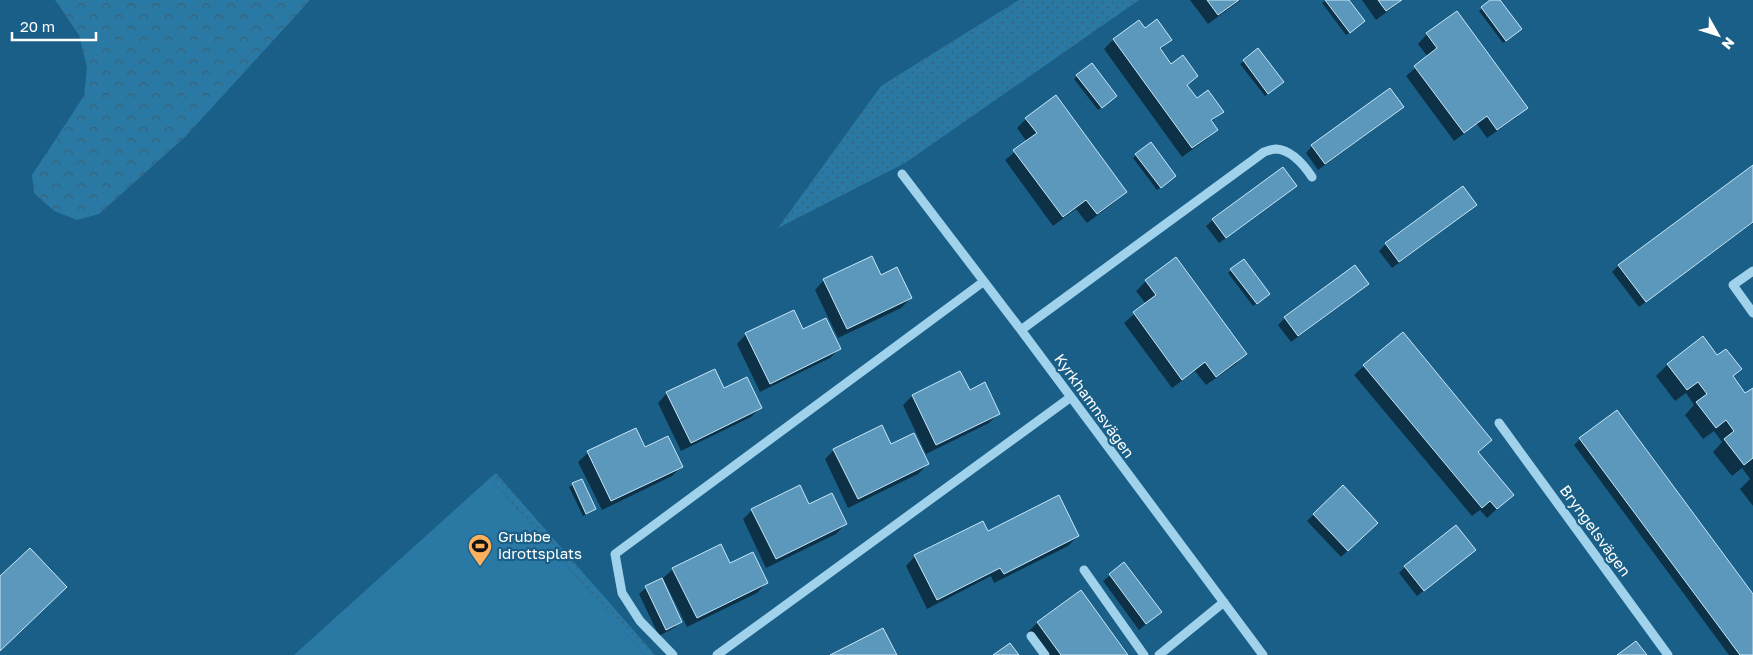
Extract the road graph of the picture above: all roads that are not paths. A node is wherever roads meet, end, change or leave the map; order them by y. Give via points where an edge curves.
1 (902, 174) dead end
2 (1312, 176) dead end
3 (1753, 271) edge
4 (983, 282) junction
5 (1753, 313) edge
6 (1022, 330) junction
7 (1070, 397) junction
8 (1499, 423) dead end
9 (1084, 570) dead end
10 (1224, 602) junction
11 (1032, 636) dead end
12 (673, 655) edge
13 (717, 655) edge
14 (1045, 655) edge
15 (1144, 655) edge
16 (1159, 655) edge
17 (1263, 655) edge
18 (1668, 655) edge

1 - 4 street, Kyrkhamnsvägen
2 - 6 street via 1302,162 1290,155 1276,149 1264,152
3 - 5 street via 1733,285
4 - 6 street, Kyrkhamnsvägen
4 - 12 street via 615,554 622,593 640,621
6 - 7 street, Kyrkhamnsvägen
7 - 10 street, Kyrkhamnsvägen
7 - 13 street
8 - 18 street, Bryngelsvägen
9 - 15 street
10 - 16 street
10 - 17 street, Kyrkhamnsvägen
11 - 14 street

